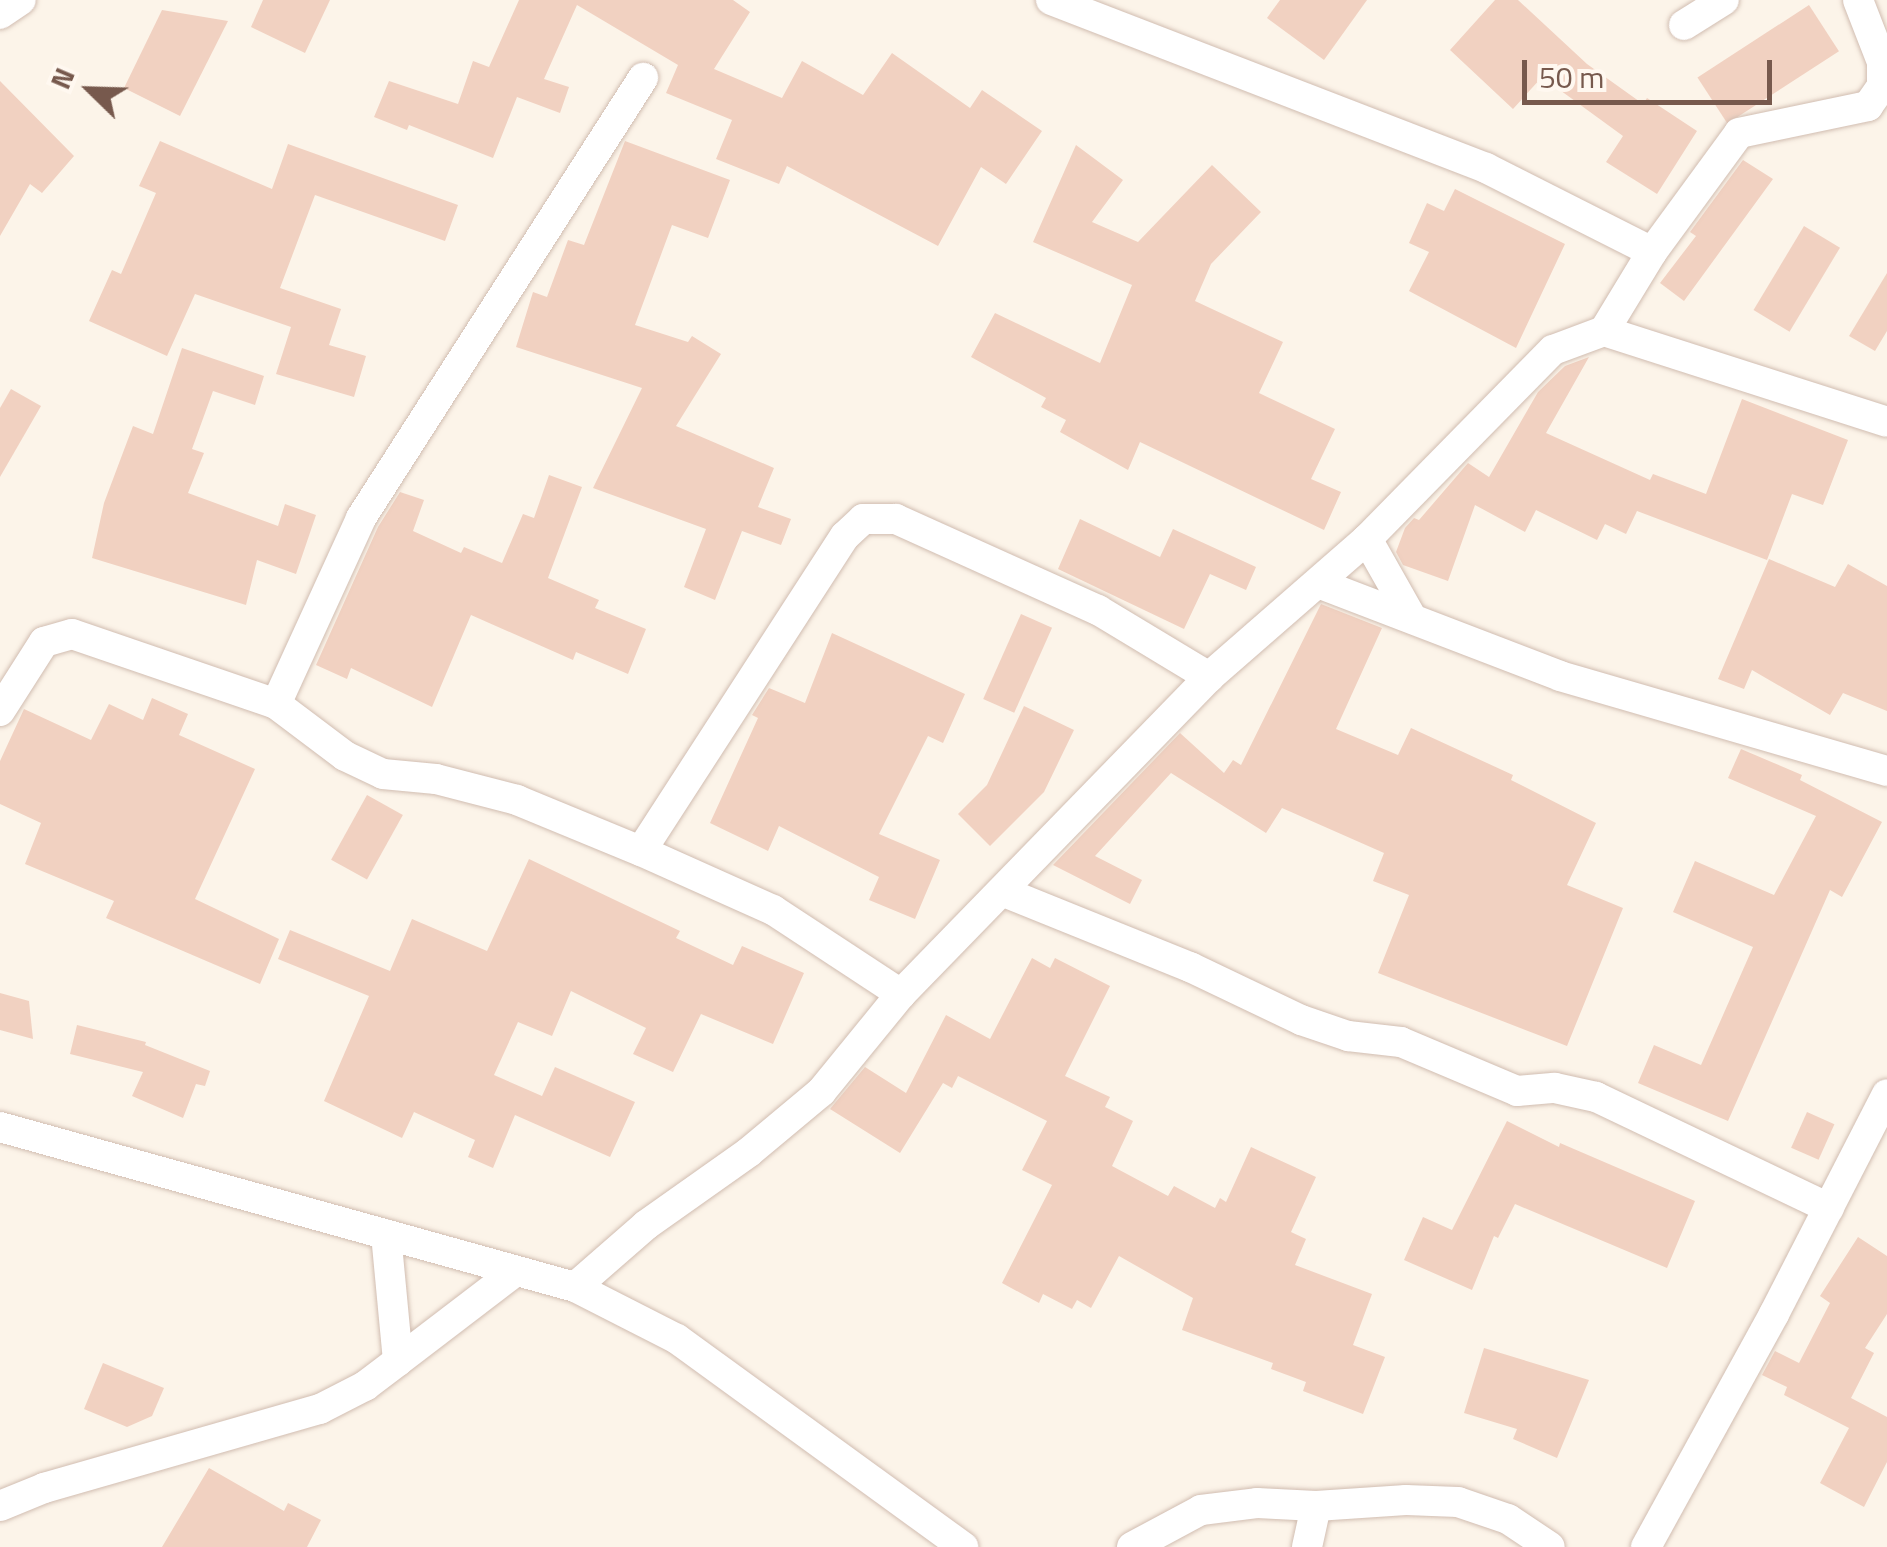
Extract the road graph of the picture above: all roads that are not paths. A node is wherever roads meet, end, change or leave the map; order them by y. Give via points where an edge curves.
1 (20, 0) edge
2 (1051, 0) edge
3 (1724, 0) edge
4 (1858, 0) edge
5 (0, 14) edge
6 (1684, 25) dead end
7 (643, 78) dead end
8 (1652, 252) junction
9 (1604, 332) junction
10 (1887, 422) edge
11 (1367, 539) junction
12 (1318, 583) junction
13 (1410, 615) junction
14 (1209, 677) junction
15 (276, 704) junction
16 (0, 711) edge
17 (1887, 771) edge
18 (641, 851) junction
19 (1004, 892) junction
20 (901, 994) junction
21 (1884, 1111) edge
22 (0, 1127) edge
23 (1829, 1208) junction
24 (386, 1235) junction
25 (513, 1273) junction
26 (575, 1286) junction
27 (398, 1361) junction
28 (0, 1506) edge
29 (1316, 1506) junction
30 (963, 1547) edge
31 (1132, 1547) edge
32 (1307, 1547) edge
33 (1550, 1547) edge
34 (1646, 1547) edge

1 - 5 street
2 - 8 street via 1486,168
3 - 6 street
4 - 8 street via 1882,62 1882,86 1868,106 1739,133
7 - 15 street via 361,518
8 - 9 street
9 - 10 street
9 - 11 street via 1553,350
11 - 12 street
11 - 13 street
12 - 13 street
12 - 14 street
13 - 17 street via 1560,676
14 - 18 street via 1082,602 896,519 863,519
14 - 19 street
15 - 16 street via 72,634 44,642
15 - 18 street via 345,756 383,774 436,779 517,800
18 - 20 street via 772,910
19 - 20 street
19 - 23 street via 1300,1020 1348,1036 1401,1042 1517,1091 1555,1088 1596,1097
20 - 26 street via 821,1092
21 - 23 street
22 - 24 street
23 - 34 street
24 - 25 street
24 - 27 street
25 - 26 street
25 - 27 street
26 - 30 street via 677,1339
27 - 28 street via 320,1409
29 - 31 street via 1202,1510
29 - 32 street
29 - 33 street via 1458,1502 1508,1519

